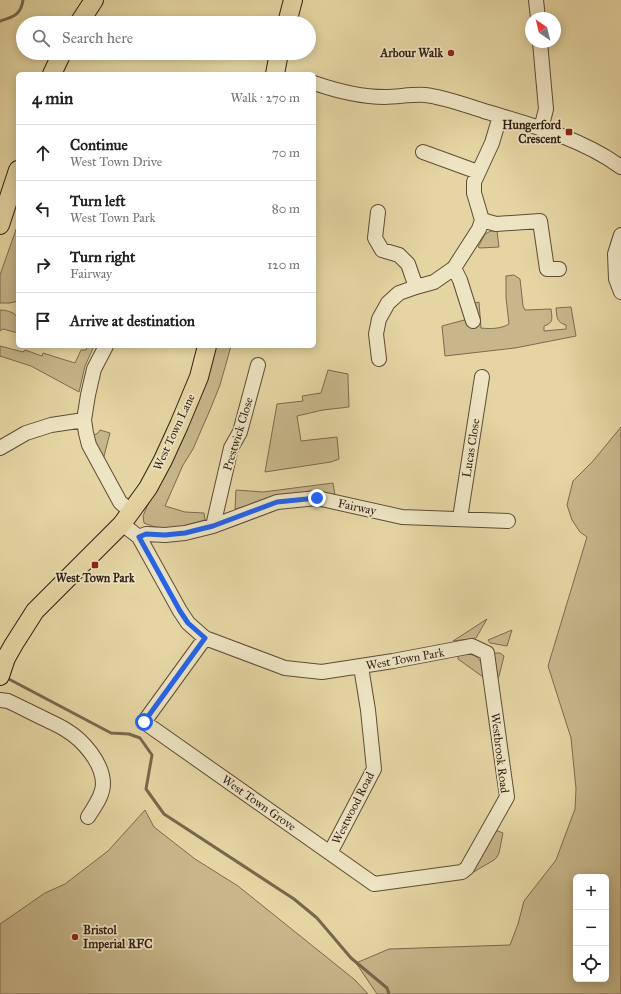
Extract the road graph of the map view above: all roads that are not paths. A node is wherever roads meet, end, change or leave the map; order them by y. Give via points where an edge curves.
1 (94, 0) edge
2 (293, 0) edge
3 (536, 0) edge
4 (537, 12) edge
5 (84, 16) edge
6 (289, 16) edge
7 (541, 48) edge
8 (59, 60) edge
9 (279, 60) edge
10 (53, 72) edge
11 (278, 72) edge
12 (316, 84) edge
13 (500, 116) junction
14 (541, 129) junction
15 (423, 152) dead end
16 (619, 163) edge
17 (478, 172) junction
18 (16, 176) edge
19 (378, 212) dead end
20 (482, 220) junction
21 (0, 225) edge
22 (621, 235) edge
23 (454, 268) junction
24 (559, 269) dead end
25 (416, 287) junction
26 (621, 292) edge
27 (473, 321) dead end
28 (105, 348) edge
29 (206, 348) edge
30 (379, 359) dead end
31 (258, 365) dead end
32 (482, 377) dead end
33 (84, 420) junction
34 (0, 448) edge
35 (126, 518) junction
36 (460, 518) junction
37 (508, 521) dead end
38 (213, 526) junction
39 (139, 537) junction
40 (205, 638) junction
41 (487, 653) joint
42 (361, 666) junction
43 (2, 670) edge
44 (0, 700) edge
45 (88, 817) dead end
46 (330, 853) junction
47 (374, 884) joint

1 - 5 main road
2 - 6 main road
3 - 4 street
7 - 14 street via 546,109
8 - 10 main road
9 - 11 main road
12 - 13 street via 364,96 425,95
13 - 14 street
13 - 17 street via 492,143
14 - 16 street via 570,139
15 - 17 street
17 - 20 street via 474,182 474,193
18 - 21 main road
19 - 25 street via 374,238 382,250 399,255 408,264
20 - 23 street
20 - 24 street via 496,224 540,221 547,269
22 - 26 street via 615,254 616,279
23 - 25 street via 434,282
23 - 27 street
25 - 30 street via 399,293 388,303 379,319 376,334
28 - 33 street via 94,369
29 - 35 main road, West Town Lane via 199,377 163,460 148,488
31 - 38 street, Prestwick Close via 240,432 231,448
32 - 36 street, Lucas Close
33 - 34 street via 51,425 26,433
33 - 35 street via 89,445
35 - 39 street, West Town Park
35 - 43 main road, West Town Lane via 34,611 6,658
36 - 37 street, Fairway
36 - 38 street, Fairway via 402,517 317,498 277,502
38 - 39 street, Fairway via 185,533 146,534
39 - 40 street, West Town Park via 180,611 188,623
40 - 42 street, West Town Park via 285,668 322,672
40 - 46 street, West Town Grove via 144,722
41 - 42 street, West Town Park via 472,646
41 - 47 street, Westbrook Road via 507,798 467,868 462,872
42 - 46 street, Westwood Road via 374,769
44 - 45 street via 8,701 66,730 93,756 98,763 103,784 100,796
46 - 47 street, West Town Grove

